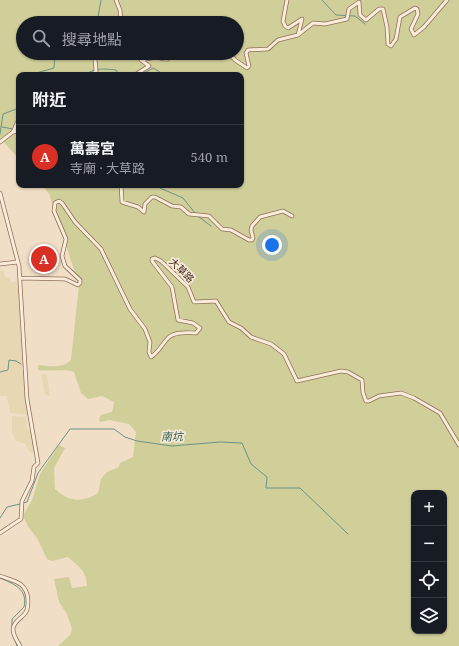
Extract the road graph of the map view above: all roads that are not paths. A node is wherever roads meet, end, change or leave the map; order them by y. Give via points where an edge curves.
1 (116, 0) edge
2 (287, 0) edge
3 (447, 0) edge
4 (120, 16) edge
5 (298, 35) junction
6 (95, 60) edge
7 (141, 60) edge
8 (235, 60) edge
9 (94, 72) edge
10 (140, 72) edge
11 (16, 126) edge
12 (14, 130) joint
13 (0, 142) edge
14 (121, 188) edge
15 (0, 193) edge
16 (1, 204) edge
17 (292, 216) dead end
18 (18, 262) junction
19 (0, 264) edge
20 (20, 278) junction
21 (459, 445) edge
22 (0, 533) edge
23 (0, 576) edge
24 (20, 646) edge

1 - 4 street
2 - 5 street via 283,21 288,28 302,19
3 - 5 street via 414,36 411,29 418,14 417,9 400,17 396,39 391,46 388,44 388,27 383,9 366,20 360,14 359,2 349,9 347,19 325,24 313,23
5 - 8 street via 278,40 268,49 248,50 247,68
6 - 9 street
7 - 10 street via 149,66
11 - 12 street
12 - 13 street
14 - 17 street via 122,202 138,207 144,212 145,204 152,197 172,206 182,207 189,214 209,216 222,229 231,230 252,240 252,226 260,217 283,212
15 - 16 street
16 - 18 street
18 - 19 street
18 - 20 street
20 - 21 street, 大草路 via 65,279 79,285 80,280 67,269 62,256 66,239 54,211 54,206 58,202 62,203 75,222 101,249 130,309 149,337 151,357 174,334 196,333 200,328 194,323 178,320 172,287 152,261 152,258 155,258 188,287 194,302 216,301 229,322 284,354 297,381 348,372 362,380 366,401 384,395 407,394 440,413
20 - 22 street via 27,399 38,460 22,503 21,519
23 - 24 street via 17,581 26,589 26,612 16,621 13,628

